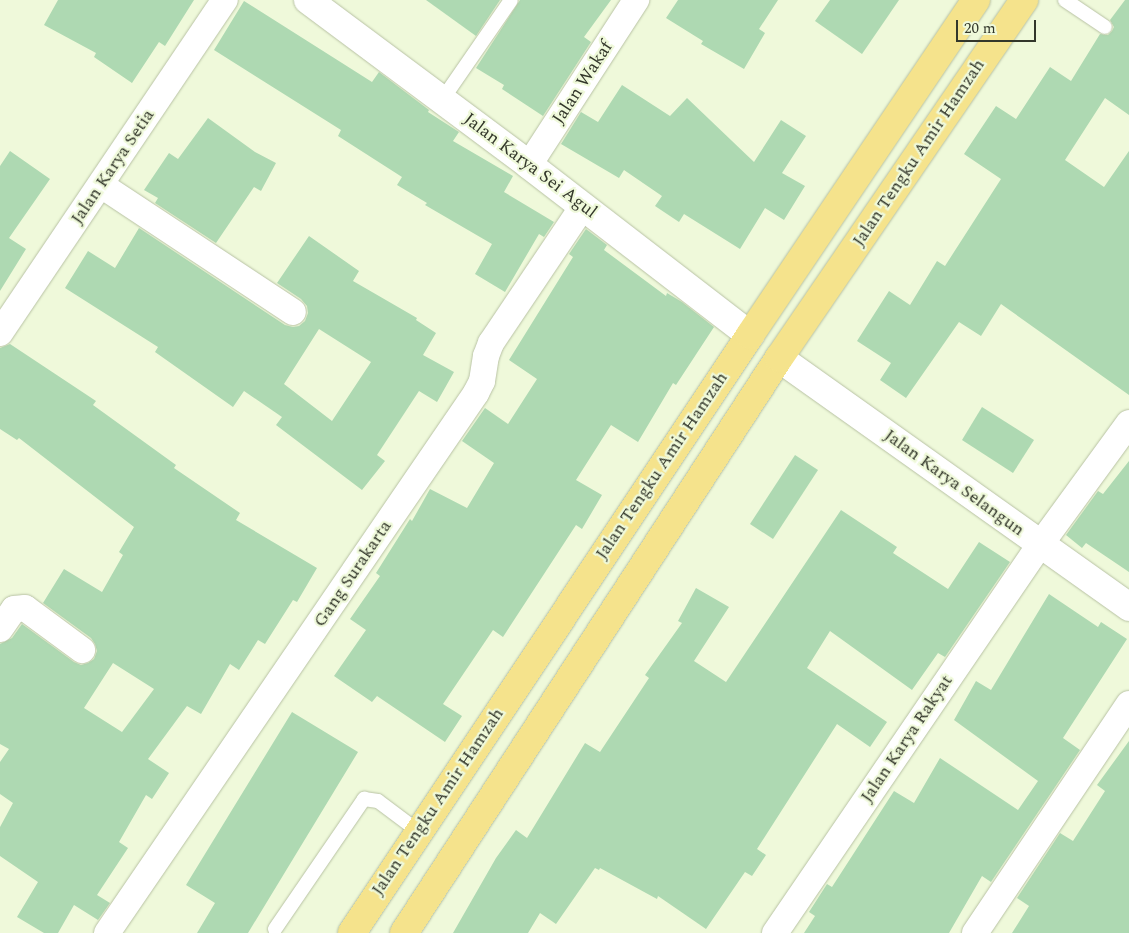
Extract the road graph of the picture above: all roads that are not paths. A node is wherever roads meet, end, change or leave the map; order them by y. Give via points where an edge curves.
1 (225, 0) edge
2 (308, 0) edge
3 (511, 0) edge
4 (636, 0) edge
5 (976, 0) edge
6 (1024, 0) edge
7 (1065, 0) edge
8 (1105, 27) dead end
9 (442, 100) junction
10 (529, 165) junction
11 (101, 185) junction
12 (583, 206) junction
13 (293, 312) dead end
14 (0, 333) edge
15 (750, 335) junction
16 (779, 358) junction
17 (1129, 423) edge
18 (1040, 545) junction
19 (1129, 606) edge
20 (0, 629) edge
21 (82, 650) dead end
22 (1129, 704) edge
23 (418, 830) junction
24 (275, 929) dead end
25 (107, 933) edge
26 (352, 933) edge
27 (404, 933) edge
28 (775, 933) edge
29 (975, 933) edge

1 - 11 street, Jalan Karya Setia
2 - 9 main road, Jalan Karya Sei Agul
3 - 9 lane
4 - 10 street, Jalan Wakaf
5 - 15 main road, Jalan Tengku Amir Hamzah
6 - 16 main road, Jalan Tengku Amir Hamzah
7 - 8 lane
9 - 10 main road, Jalan Karya Sei Agul
10 - 12 main road, Jalan Karya Sei Agul
11 - 13 street
11 - 14 street, Jalan Karya Setia
12 - 15 main road, Jalan Karya Sei Agul
12 - 25 street, Gang Surakarta via 492,343 476,393
15 - 23 main road, Jalan Tengku Amir Hamzah
16 - 18 main road, Jalan Karya Selangun
16 - 27 main road, Jalan Tengku Amir Hamzah
17 - 18 street, Jalan Karya Rakyat
18 - 19 main road, Jalan Karya Selangun
18 - 28 street, Jalan Karya Rakyat
20 - 21 street via 14,609 25,608
22 - 29 street
23 - 24 lane via 378,801 364,800
23 - 26 main road, Jalan Tengku Amir Hamzah

